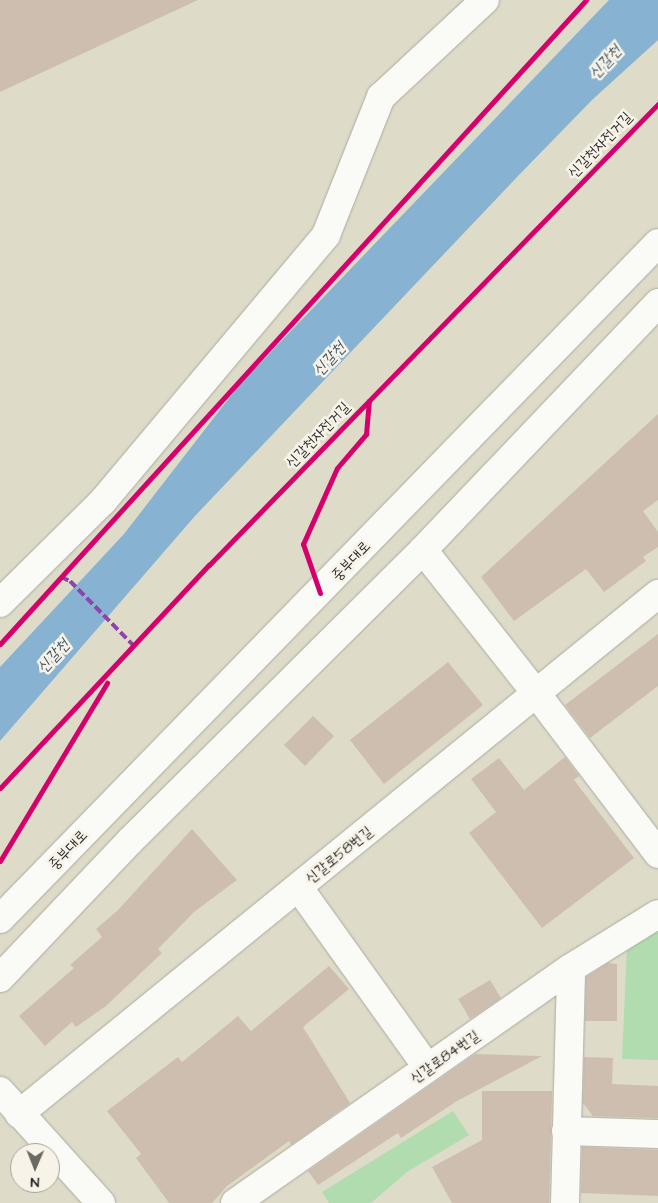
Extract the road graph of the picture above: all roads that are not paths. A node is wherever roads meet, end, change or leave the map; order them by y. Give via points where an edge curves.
1 (485, 0) edge
2 (658, 243) edge
3 (658, 303) edge
4 (423, 550) junction
5 (658, 594) edge
6 (0, 603) edge
7 (536, 693) junction
8 (658, 854) edge
9 (299, 888) junction
10 (658, 914) edge
11 (0, 919) edge
12 (571, 968) junction
13 (0, 978) edge
14 (428, 1068) junction
15 (0, 1091) edge
16 (19, 1114) junction
17 (566, 1131) junction
18 (658, 1134) edge
19 (101, 1203) edge
20 (235, 1203) edge
21 (564, 1203) edge

1 - 6 street via 381,97 326,235 104,501
2 - 11 street, 중부대로
3 - 4 street
4 - 7 street
4 - 13 street via 130,841
5 - 7 street, 신갈로58번길
7 - 8 street
7 - 9 street, 신갈로58번길
9 - 14 street
9 - 16 street, 신갈로58번길
10 - 12 street, 신갈로84번길
12 - 14 street, 신갈로84번길
12 - 17 street
14 - 20 street, 신갈로84번길
15 - 16 street
16 - 19 street
17 - 18 street
17 - 21 street

